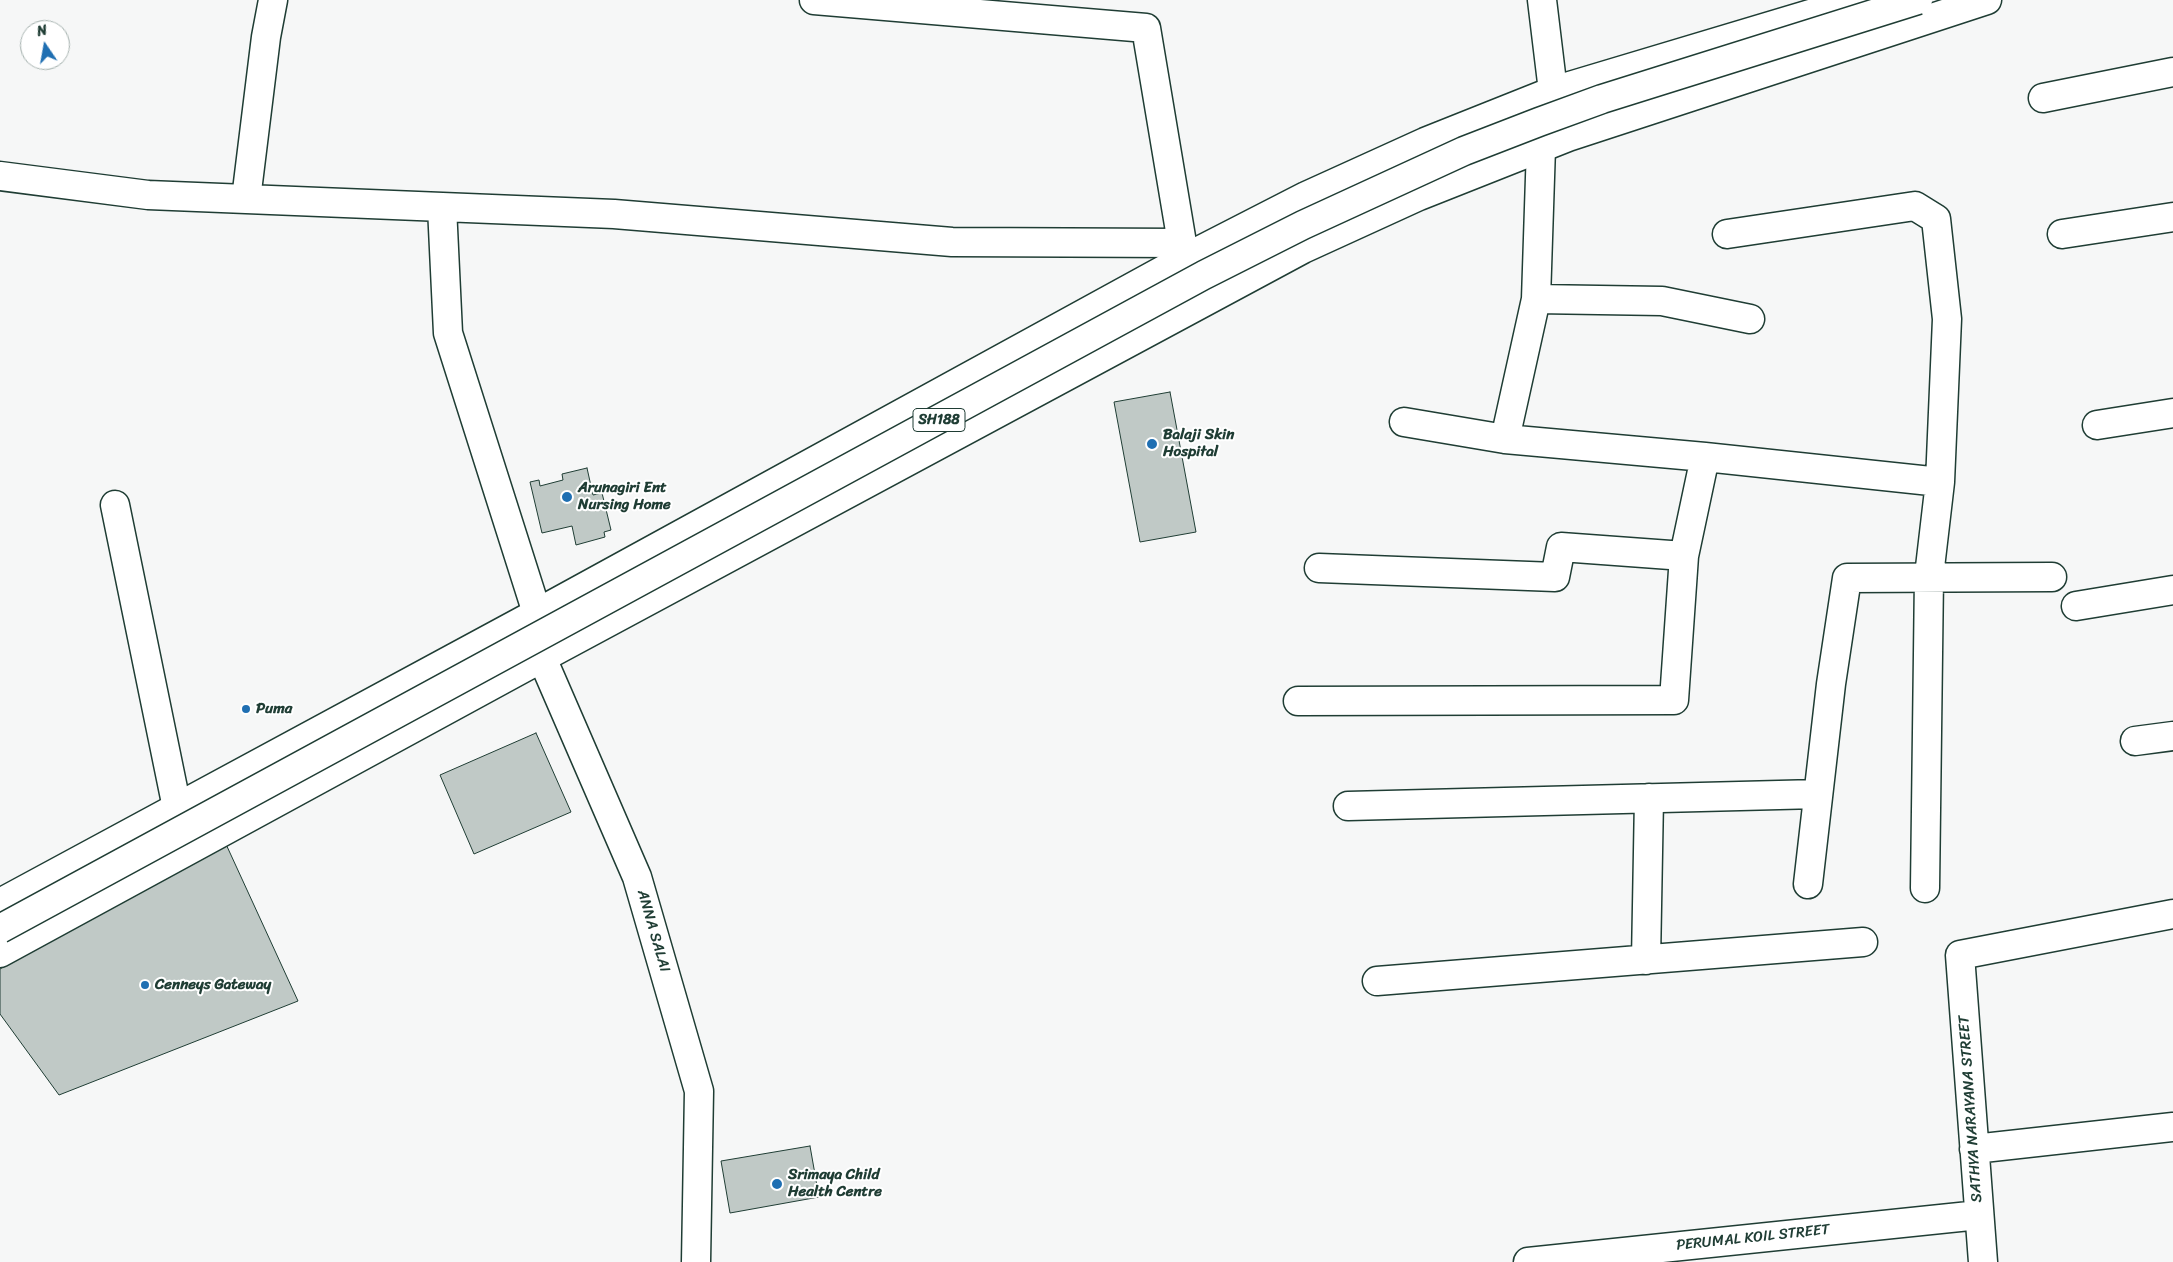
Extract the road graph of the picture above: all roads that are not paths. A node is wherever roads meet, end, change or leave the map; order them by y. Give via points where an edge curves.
1 (273, 0) edge
2 (824, 0) edge
3 (1542, 0) edge
4 (1857, 0) edge
5 (1918, 0) edge
6 (1987, 0) edge
7 (2173, 72) edge
8 (1553, 91) junction
9 (2042, 98) dead end
10 (1568, 137) junction
11 (1541, 147) junction
12 (0, 176) edge
13 (246, 199) junction
14 (442, 207) junction
15 (2173, 217) edge
16 (1727, 234) dead end
17 (2062, 234) dead end
18 (1185, 250) junction
19 (1536, 299) junction
20 (1750, 319) dead end
21 (2173, 414) edge
22 (1404, 422) dead end
23 (2096, 425) dead end
24 (1504, 439) junction
25 (1705, 457) junction
26 (1940, 482) junction
27 (115, 504) dead end
28 (1684, 556) junction
29 (1319, 568) dead end
30 (1929, 576) junction
31 (2052, 577) dead end
32 (2173, 590) edge
33 (2076, 606) dead end
34 (528, 618) junction
35 (542, 658) junction
36 (1298, 701) dead end
37 (2173, 736) edge
38 (2135, 741) dead end
39 (1818, 794) junction
40 (1649, 798) junction
41 (1348, 806) dead end
42 (177, 808) junction
43 (1808, 884) dead end
44 (1925, 888) dead end
45 (0, 903) edge
46 (2173, 914) edge
47 (0, 929) edge
48 (1863, 942) dead end
49 (0, 952) edge
50 (1646, 960) junction
51 (1377, 981) dead end
52 (2173, 1127) edge
53 (1974, 1149) junction
54 (1979, 1215) junction
55 (696, 1262) edge
56 (1528, 1262) edge
57 (1983, 1262) edge

1 - 13 street
2 - 18 street via 1146,28
3 - 8 street
4 - 8 street
5 - 47 street, SH188, bridge via 1602,99 1539,122 1464,151 1302,225
6 - 10 street
7 - 9 street
8 - 10 street
8 - 18 street via 1417,146
10 - 11 street
11 - 19 street
11 - 35 street via 1419,196 1303,249
12 - 13 street via 148,194
13 - 14 street
14 - 18 street via 614,214 952,242
14 - 34 street, ANNA SALAI via 448,333
15 - 17 street
16 - 26 street via 1915,206 1936,219 1947,319
18 - 34 street
19 - 20 street via 1662,301
19 - 24 street
21 - 23 street
22 - 24 street
24 - 25 street
25 - 26 street
25 - 28 street
26 - 30 street
27 - 42 street
28 - 29 street via 1561,547 1555,577
28 - 36 street via 1674,700
30 - 31 street
30 - 39 street via 1847,578
30 - 44 street
32 - 33 street
34 - 35 street, ANNA SALAI
34 - 42 street
35 - 49 street
35 - 55 street, ANNA SALAI via 637,877 699,1092
37 - 38 street
39 - 40 street
39 - 43 street
40 - 41 street
40 - 50 street
42 - 45 street
46 - 53 street, SATHYA NARAYANA STREET via 1960,955
48 - 50 street
50 - 51 street
52 - 53 street
53 - 54 street, SATHYA NARAYANA STREET
54 - 56 street, PERUMAL KOIL STREET
54 - 57 street, SATHYA NARAYANA STREET

